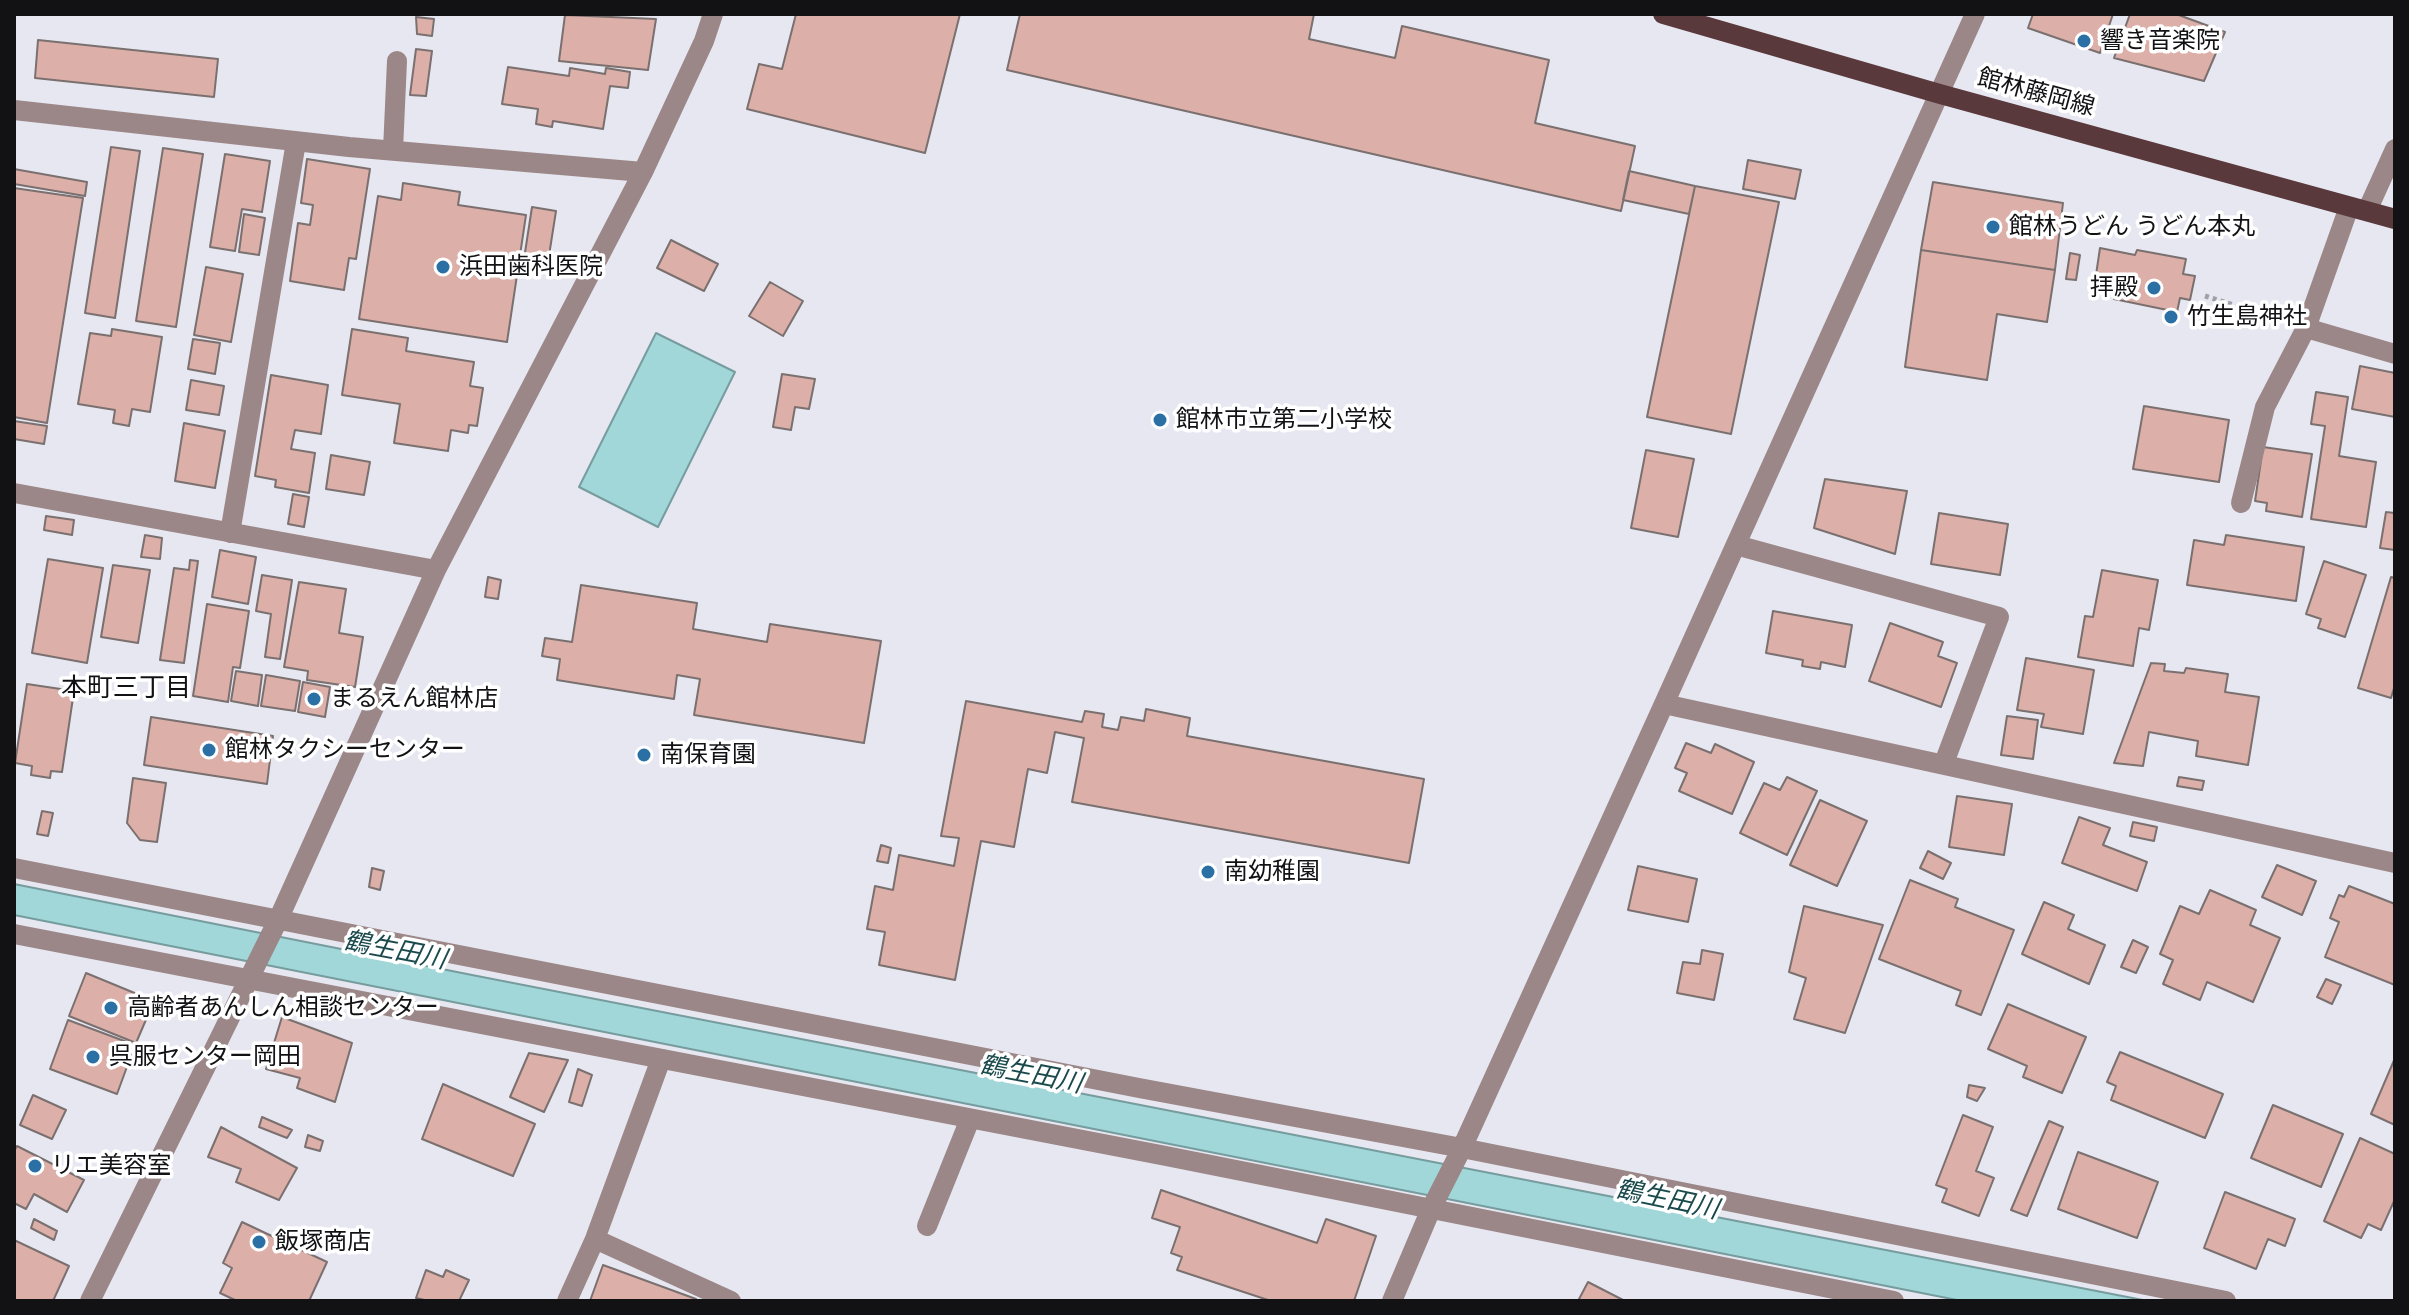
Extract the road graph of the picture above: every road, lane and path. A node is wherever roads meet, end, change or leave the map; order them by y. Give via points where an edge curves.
1 (713, 14) edge
2 (1663, 14) edge
3 (1975, 14) edge
4 (397, 61) dead end
5 (1940, 94) junction
6 (14, 110) edge
7 (296, 142) junction
8 (2395, 149) edge
9 (393, 150) junction
10 (643, 172) junction
11 (2358, 209) junction
12 (2395, 219) edge
13 (2205, 296) dead end
14 (2306, 328) junction
15 (2395, 354) edge
16 (14, 493) edge
17 (2241, 503) dead end
18 (230, 533) junction
19 (1736, 545) junction
20 (436, 570) junction
21 (1664, 704) junction
22 (1944, 763) junction
23 (2395, 863) edge
24 (14, 868) edge
25 (275, 925) junction
26 (14, 934) edge
27 (250, 976) junction
28 (661, 1059) junction
29 (970, 1119) junction
30 (1459, 1154) junction
31 (1433, 1205) junction
32 (927, 1226) dead end
33 (595, 1239) junction
34 (1849, 1297) edge
35 (90, 1301) edge
36 (567, 1301) edge
37 (731, 1301) edge
38 (1392, 1301) edge
39 (1894, 1301) edge
40 (2226, 1301) edge

1 - 10 street
2 - 5 main road, 館林藤岡線
3 - 5 street
4 - 9 street
5 - 11 main road, 館林藤岡線
5 - 19 street
6 - 7 street
7 - 9 street
7 - 18 street
8 - 11 street
9 - 10 street
10 - 20 street
11 - 12 main road, 館林藤岡線
11 - 14 street
13 - 14 path
14 - 15 street
14 - 17 street via 2265,407
16 - 18 street
18 - 20 street
19 - 21 street
19 - 22 street via 1999,617
20 - 25 street
21 - 22 street
21 - 30 street
22 - 23 street
24 - 25 street
25 - 27 street
25 - 30 street
26 - 27 street
27 - 28 street
27 - 35 street
28 - 29 street
28 - 33 street
29 - 31 street
29 - 32 street
30 - 31 street
30 - 40 street
31 - 34 street
31 - 38 street
33 - 36 street
33 - 37 street
34 - 39 street

